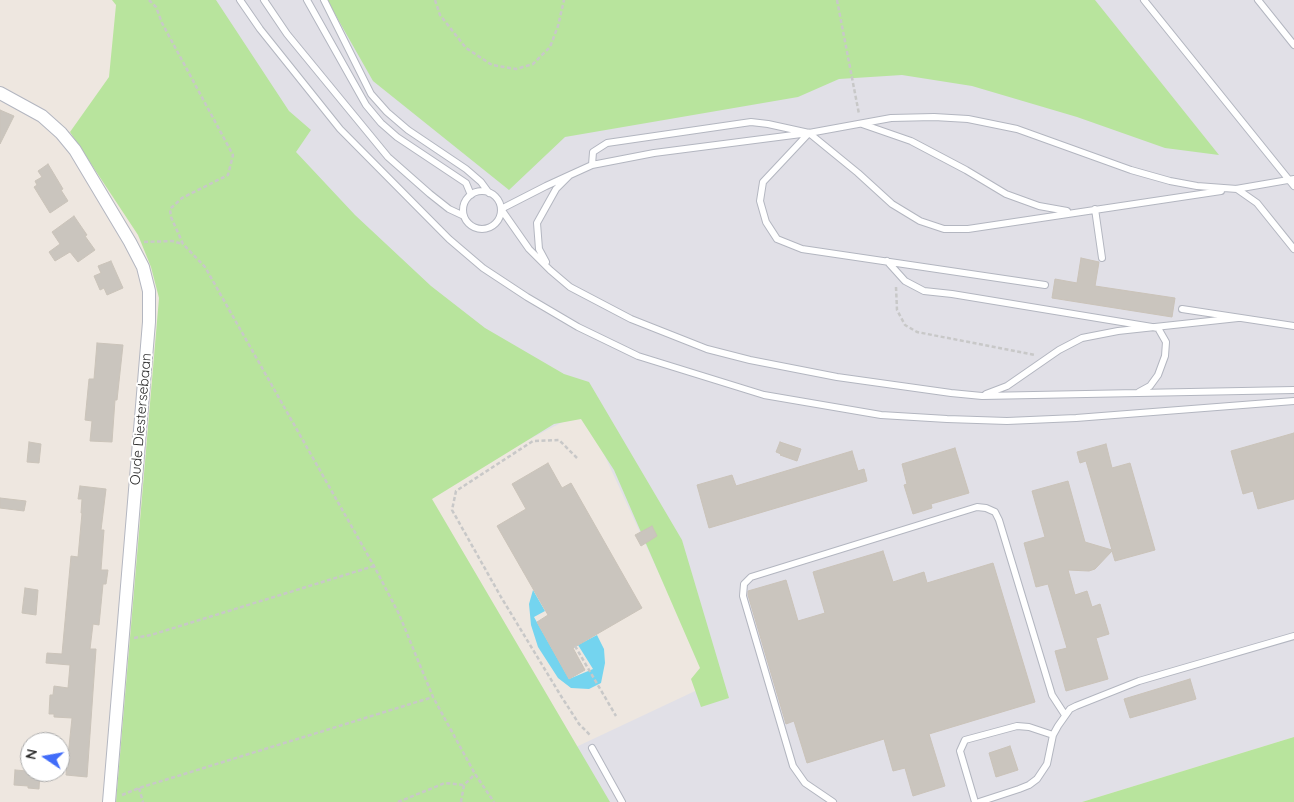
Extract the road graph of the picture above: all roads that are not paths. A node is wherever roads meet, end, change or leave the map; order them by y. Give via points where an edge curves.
1 (240, 0) edge
2 (264, 0) edge
3 (307, 0) edge
4 (324, 0) edge
5 (1144, 0) edge
6 (1258, 0) edge
7 (1294, 45) edge
8 (0, 93) edge
9 (861, 124) junction
10 (809, 133) junction
11 (592, 165) junction
12 (570, 175) junction
13 (1291, 179) edge
14 (1294, 186) edge
15 (1237, 189) junction
16 (489, 192) junction
17 (471, 195) junction
18 (501, 209) junction
19 (1095, 209) junction
20 (1074, 212) junction
21 (464, 216) junction
22 (1294, 250) edge
23 (1102, 258) dead end
24 (887, 261) junction
25 (550, 270) junction
26 (1046, 285) dead end
27 (1182, 309) dead end
28 (1238, 318) junction
29 (1294, 326) edge
30 (1158, 328) junction
31 (1294, 390) edge
32 (1138, 393) junction
33 (982, 396) junction
34 (1294, 401) edge
35 (1294, 636) edge
36 (1065, 715) junction
37 (1053, 735) junction
38 (592, 748) dead end
39 (109, 801) edge
40 (622, 802) edge
41 (833, 802) edge
42 (975, 802) edge
43 (979, 802) edge

1 - 34 lane via 340,129 450,239 483,268 528,297 578,327 638,356 764,395 881,414 937,419 1007,421 1076,418
2 - 21 lane via 287,34 388,156 449,209
3 - 17 lane via 366,105 381,123 466,184
4 - 16 lane via 371,94 401,124 466,169
5 - 13 lane
6 - 7 lane
8 - 39 street, Oude Diestersebaan via 42,116 62,133 75,150 130,242 143,267 149,291 150,322
9 - 10 lane
9 - 15 lane via 892,118 968,119 1017,129 1170,181
9 - 20 lane via 911,141 1006,194 1039,206
10 - 11 lane via 654,153
10 - 11 lane via 750,122 607,143 593,152
10 - 20 lane via 892,204 920,221 944,229 968,229
10 - 24 lane via 763,182 760,201 766,222 777,239 802,249
11 - 12 lane
12 - 18 lane
12 - 25 lane via 556,189 537,223 539,249
13 - 14 lane
13 - 15 lane
15 - 19 lane
15 - 22 lane via 1257,203
16 - 17 lane
16 - 18 lane via 498,199
17 - 21 lane via 464,204
18 - 21 lane via 498,221 488,229 476,229
18 - 25 lane via 529,249
19 - 20 lane
19 - 23 lane
24 - 26 lane
24 - 30 lane via 905,281 924,291
25 - 33 lane via 570,287 632,319 707,349 837,377
27 - 28 lane
28 - 29 lane
28 - 30 lane
30 - 32 lane via 1166,342 1165,356 1150,386
30 - 33 lane via 1082,338 1007,386
31 - 32 lane
32 - 33 lane
35 - 36 lane via 1123,687 1076,706
36 - 37 lane
36 - 41 lane via 1052,695 999,520 995,512 986,508 977,507 751,577 744,584 742,596 793,766 805,782
37 - 42 lane via 1017,726 965,740 960,751
37 - 43 lane via 1047,764 1037,779 1024,787
38 - 40 lane

